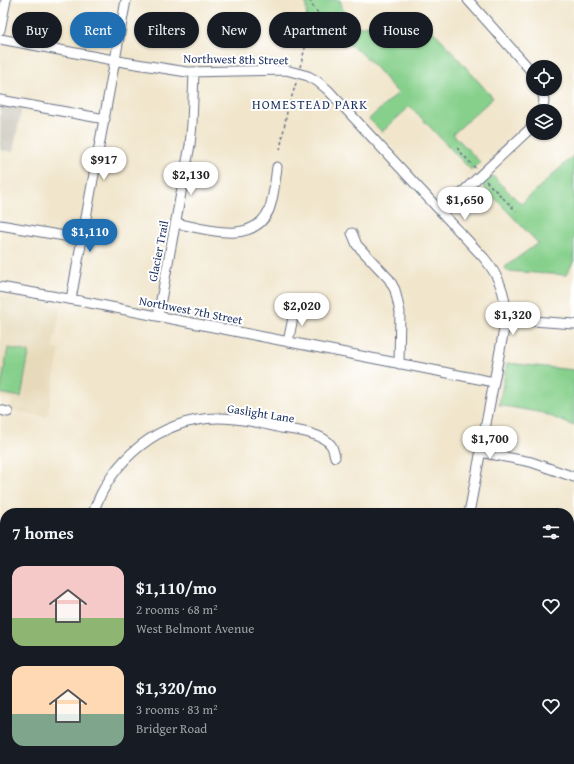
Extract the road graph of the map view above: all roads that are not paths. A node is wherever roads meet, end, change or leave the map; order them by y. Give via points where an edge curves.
1 (6, 0) edge
2 (126, 0) edge
3 (468, 0) edge
4 (0, 30) edge
5 (0, 39) edge
6 (115, 60) junction
7 (526, 65) edge
8 (194, 72) junction
9 (0, 100) edge
10 (105, 119) junction
11 (526, 133) edge
12 (278, 167) dead end
13 (441, 212) junction
14 (176, 223) junction
15 (0, 225) edge
16 (352, 233) dead end
17 (82, 239) junction
18 (0, 287) edge
19 (71, 299) junction
20 (295, 308) dead end
21 (158, 316) junction
22 (505, 319) junction
23 (574, 324) edge
24 (288, 342) junction
25 (399, 364) junction
26 (494, 382) junction
27 (480, 452) junction
28 (336, 457) dead end
29 (574, 477) edge
30 (95, 508) edge
31 (470, 508) edge

1 - 4 street
2 - 6 street
3 - 7 street
5 - 6 street, Northwest 8th Street
6 - 8 street, Northwest 8th Street
6 - 10 street
8 - 13 street, Northwest 8th Street via 281,70 302,74 317,81
8 - 14 street, Glacier Trail via 192,134
9 - 10 street
10 - 17 street
11 - 13 street
12 - 14 street via 268,211 252,227 240,232 226,233
13 - 22 street, Northwest 8th Street via 497,275 504,295
14 - 21 street, Glacier Trail
15 - 17 street
16 - 25 street via 357,245 389,279 395,290 400,312
17 - 19 street
18 - 19 street, Northwest 7th Street
19 - 21 street, Northwest 7th Street
20 - 24 street
21 - 24 street, Northwest 7th Street
22 - 23 street
22 - 26 street, Northwest 8th Street
24 - 25 street, Northwest 7th Street
25 - 26 street, Northwest 7th Street
26 - 27 street, Northwest 8th Street
27 - 29 street via 531,462
27 - 31 street, Northwest 8th Street
28 - 30 street, Gaslight Lane via 331,445 316,434 233,419 210,418 189,422 154,436 129,455 105,485

